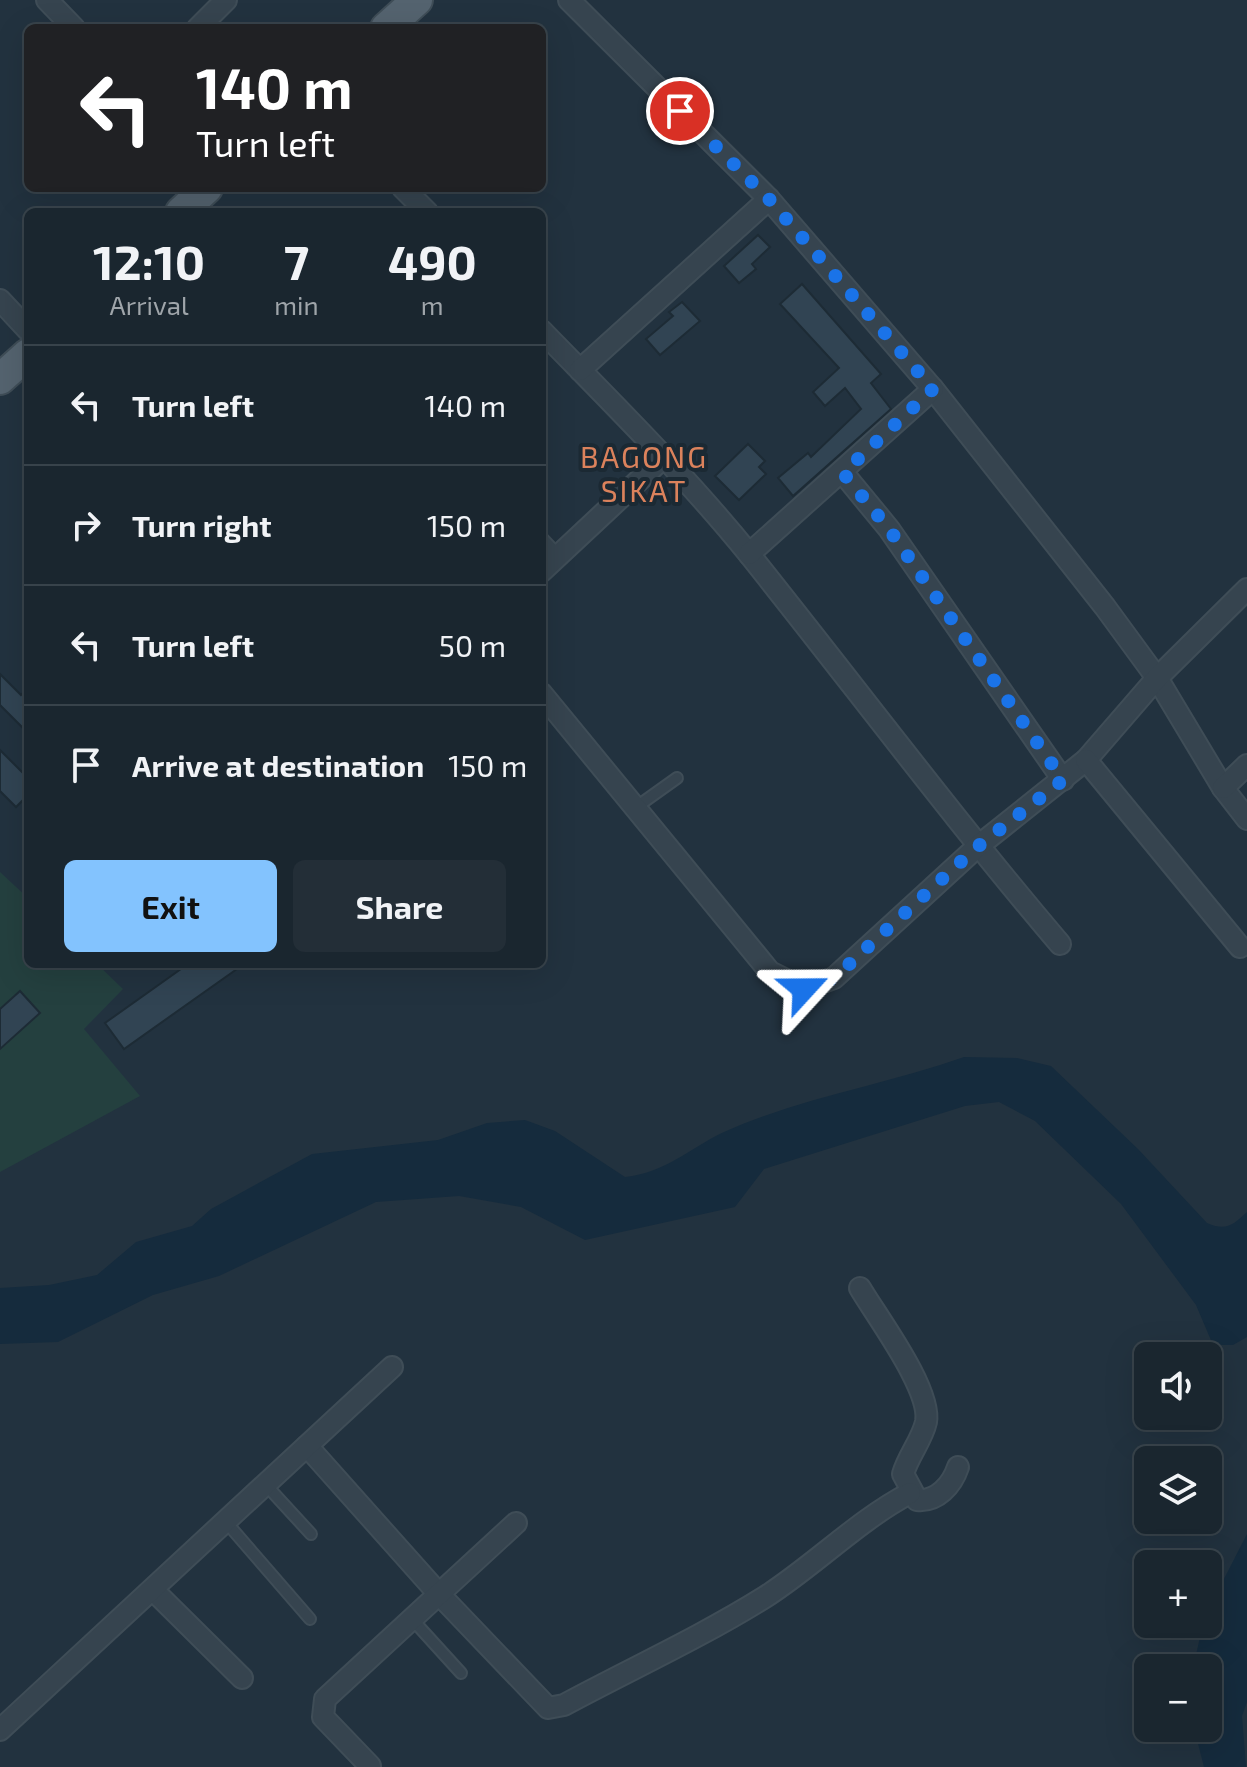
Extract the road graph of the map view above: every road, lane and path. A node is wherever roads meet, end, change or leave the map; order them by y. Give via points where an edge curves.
1 (47, 0) edge
2 (226, 0) edge
3 (417, 0) edge
4 (569, 0) edge
5 (70, 24) edge
6 (202, 24) edge
7 (390, 24) edge
8 (203, 192) edge
9 (407, 192) edge
10 (769, 199) junction
11 (185, 208) edge
12 (423, 208) edge
13 (0, 300) edge
14 (24, 326) edge
15 (546, 335) edge
16 (24, 358) edge
17 (580, 370) junction
18 (0, 379) edge
19 (933, 389) junction
20 (665, 456) junction
21 (843, 473) junction
22 (546, 542) edge
23 (749, 554) junction
24 (559, 556) junction
25 (546, 567) edge
26 (1247, 589) edge
27 (1157, 678) junction
28 (546, 699) edge
29 (1086, 760) junction
30 (1247, 765) edge
31 (677, 778) dead end
32 (1063, 780) junction
33 (1223, 788) junction
34 (635, 808) junction
35 (1247, 819) edge
36 (977, 847) junction
37 (1060, 944) dead end
38 (1240, 947) dead end
39 (860, 1288) dead end
40 (392, 1367) dead end
41 (307, 1446) junction
42 (958, 1467) dead end
43 (266, 1485) junction
44 (910, 1493) junction
45 (226, 1522) junction
46 (516, 1523) dead end
47 (311, 1534) dead end
48 (153, 1590) junction
49 (438, 1593) junction
50 (411, 1618) junction
51 (310, 1619) dead end
52 (461, 1673) dead end
53 (242, 1678) dead end
54 (0, 1730) edge
55 (370, 1766) edge

1 - 5 street
2 - 6 street
3 - 7 main road
4 - 10 street
8 - 11 main road
9 - 12 street
10 - 17 street
10 - 19 street
13 - 14 street
15 - 17 street
16 - 18 main road
17 - 20 street
19 - 21 street
19 - 27 street
20 - 23 street
20 - 24 street
21 - 23 street
21 - 32 street via 889,529
22 - 24 lane
23 - 36 street
24 - 25 street
26 - 27 street
27 - 29 street
27 - 33 street
28 - 34 street
29 - 32 street
29 - 38 street
30 - 33 street
31 - 34 lane
32 - 36 street
33 - 35 street
34 - 36 street via 770,972 804,989 834,978
36 - 37 street
39 - 44 street via 917,1384 926,1409 923,1430 903,1474
40 - 41 street
41 - 43 street
41 - 49 street
42 - 44 street via 947,1488 926,1500
43 - 45 street
43 - 47 lane
44 - 49 street via 870,1516 817,1562 763,1598 555,1708 548,1708
45 - 48 street
45 - 51 lane
46 - 49 street
48 - 53 street
48 - 54 street
49 - 50 street
50 - 52 lane
50 - 55 street via 325,1699 323,1717

